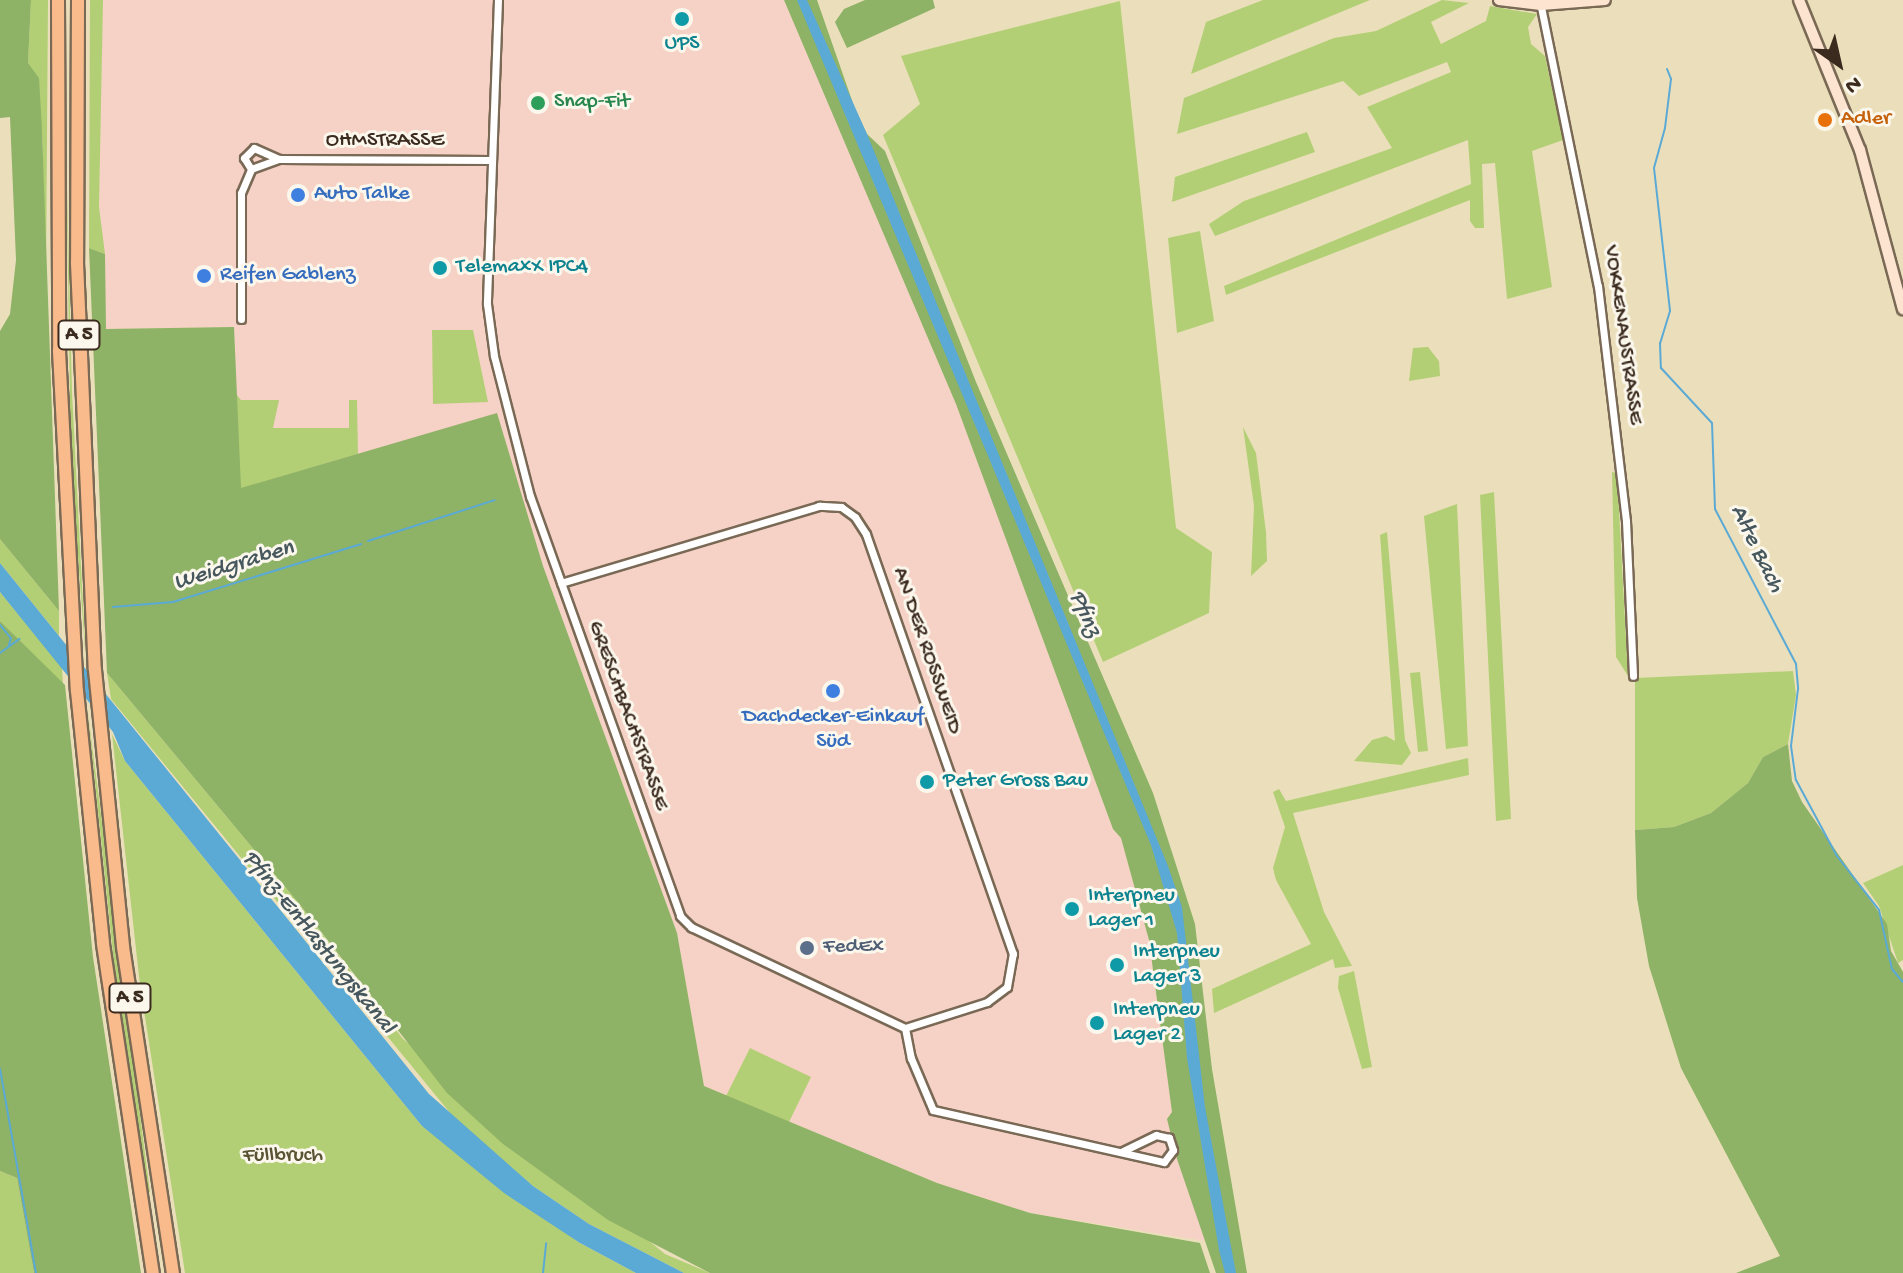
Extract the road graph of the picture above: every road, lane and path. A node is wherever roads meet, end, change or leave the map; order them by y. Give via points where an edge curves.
1 (58, 0) edge
2 (78, 0) edge
3 (498, 0) edge
4 (1499, 0) edge
5 (1605, 0) edge
6 (1799, 0) edge
7 (1540, 2) edge
8 (279, 159) junction
9 (491, 160) junction
10 (251, 169) junction
11 (1903, 309) edge
12 (241, 319) dead end
13 (561, 583) junction
14 (1633, 676) dead end
15 (905, 1028) junction
16 (1123, 1151) junction
17 (153, 1273) edge
18 (173, 1273) edge

1 - 17 highway, A 5 via 59,351 73,648 103,944
2 - 18 highway, A 5 via 77,263 95,670 123,947
3 - 9 street, GRESCHBACHSTRASSE
4 - 7 main road
5 - 7 main road
6 - 11 main road via 1860,150
7 - 14 street, VOKKENAUSTRASSE via 1598,286 1626,521
8 - 9 street, OHMSTRASSE
8 - 10 street, OHMSTRASSE
8 - 10 street, OHMSTRASSE via 262,150 245,154
9 - 13 street, GRESCHBACHSTRASSE via 489,331 530,496
10 - 12 street, OHMSTRASSE via 241,193
13 - 15 street, GRESCHBACHSTRASSE via 680,916 691,927
13 - 15 street, AN DER ROSSWEID via 819,506 841,507 855,517 866,534 1013,954 1011,977 998,995
15 - 16 street via 911,1058 933,1110
16 - 16 street via 1150,1138 1169,1138 1173,1150 1168,1159

